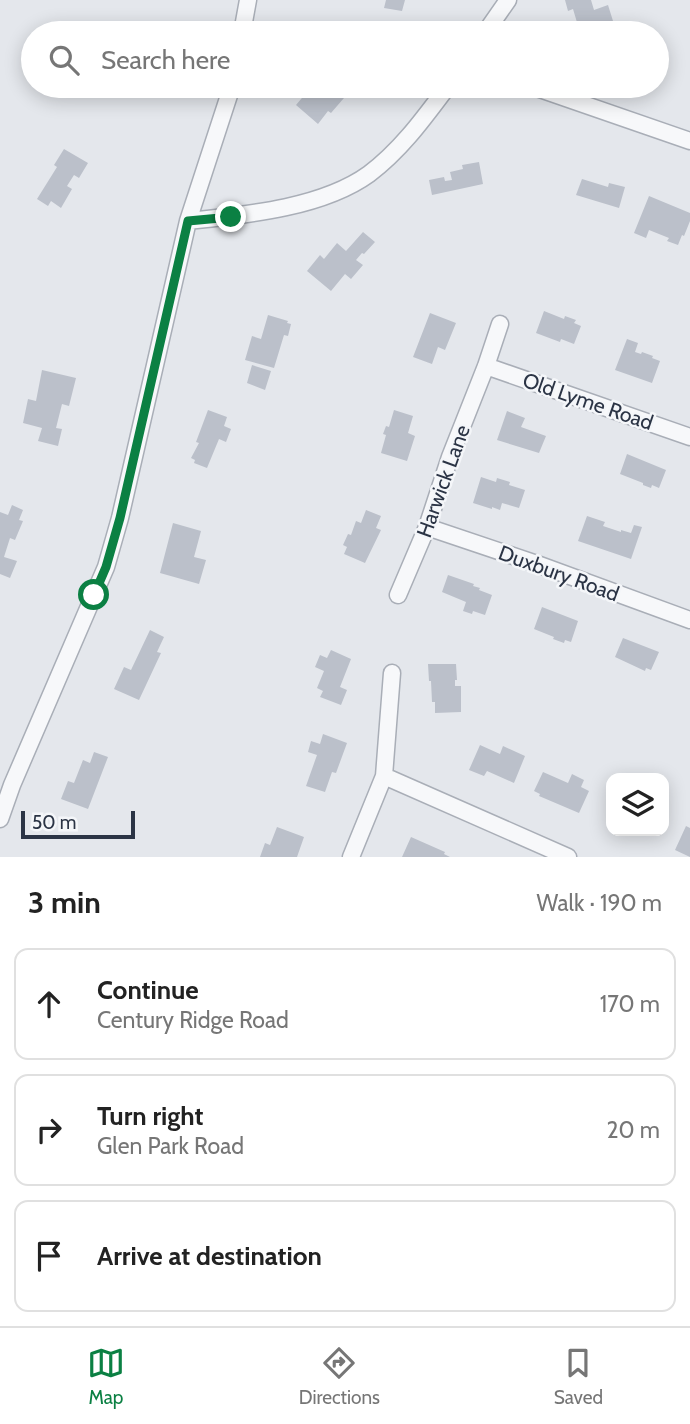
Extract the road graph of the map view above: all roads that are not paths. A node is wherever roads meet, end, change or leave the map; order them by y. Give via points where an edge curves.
1 (248, 0) edge
2 (508, 0) edge
3 (244, 21) edge
4 (493, 21) edge
5 (228, 98) edge
6 (439, 98) edge
7 (566, 98) edge
8 (690, 141) edge
9 (188, 221) junction
10 (500, 324) dead end
11 (486, 366) junction
12 (690, 437) edge
13 (427, 527) junction
14 (398, 595) dead end
15 (690, 620) edge
16 (392, 673) dead end
17 (384, 776) junction
18 (0, 819) edge
19 (351, 857) edge
20 (568, 857) edge

1 - 3 street
2 - 4 street
5 - 9 street
6 - 9 street via 394,153 341,190 307,202
7 - 8 street
9 - 18 street via 106,567
10 - 11 street, Harwick Lane
11 - 12 street, Old Lyme Road
11 - 13 street, Harwick Lane
13 - 14 street, Harwick Lane
13 - 15 street, Duxbury Road
16 - 17 street
17 - 19 street
17 - 20 street

